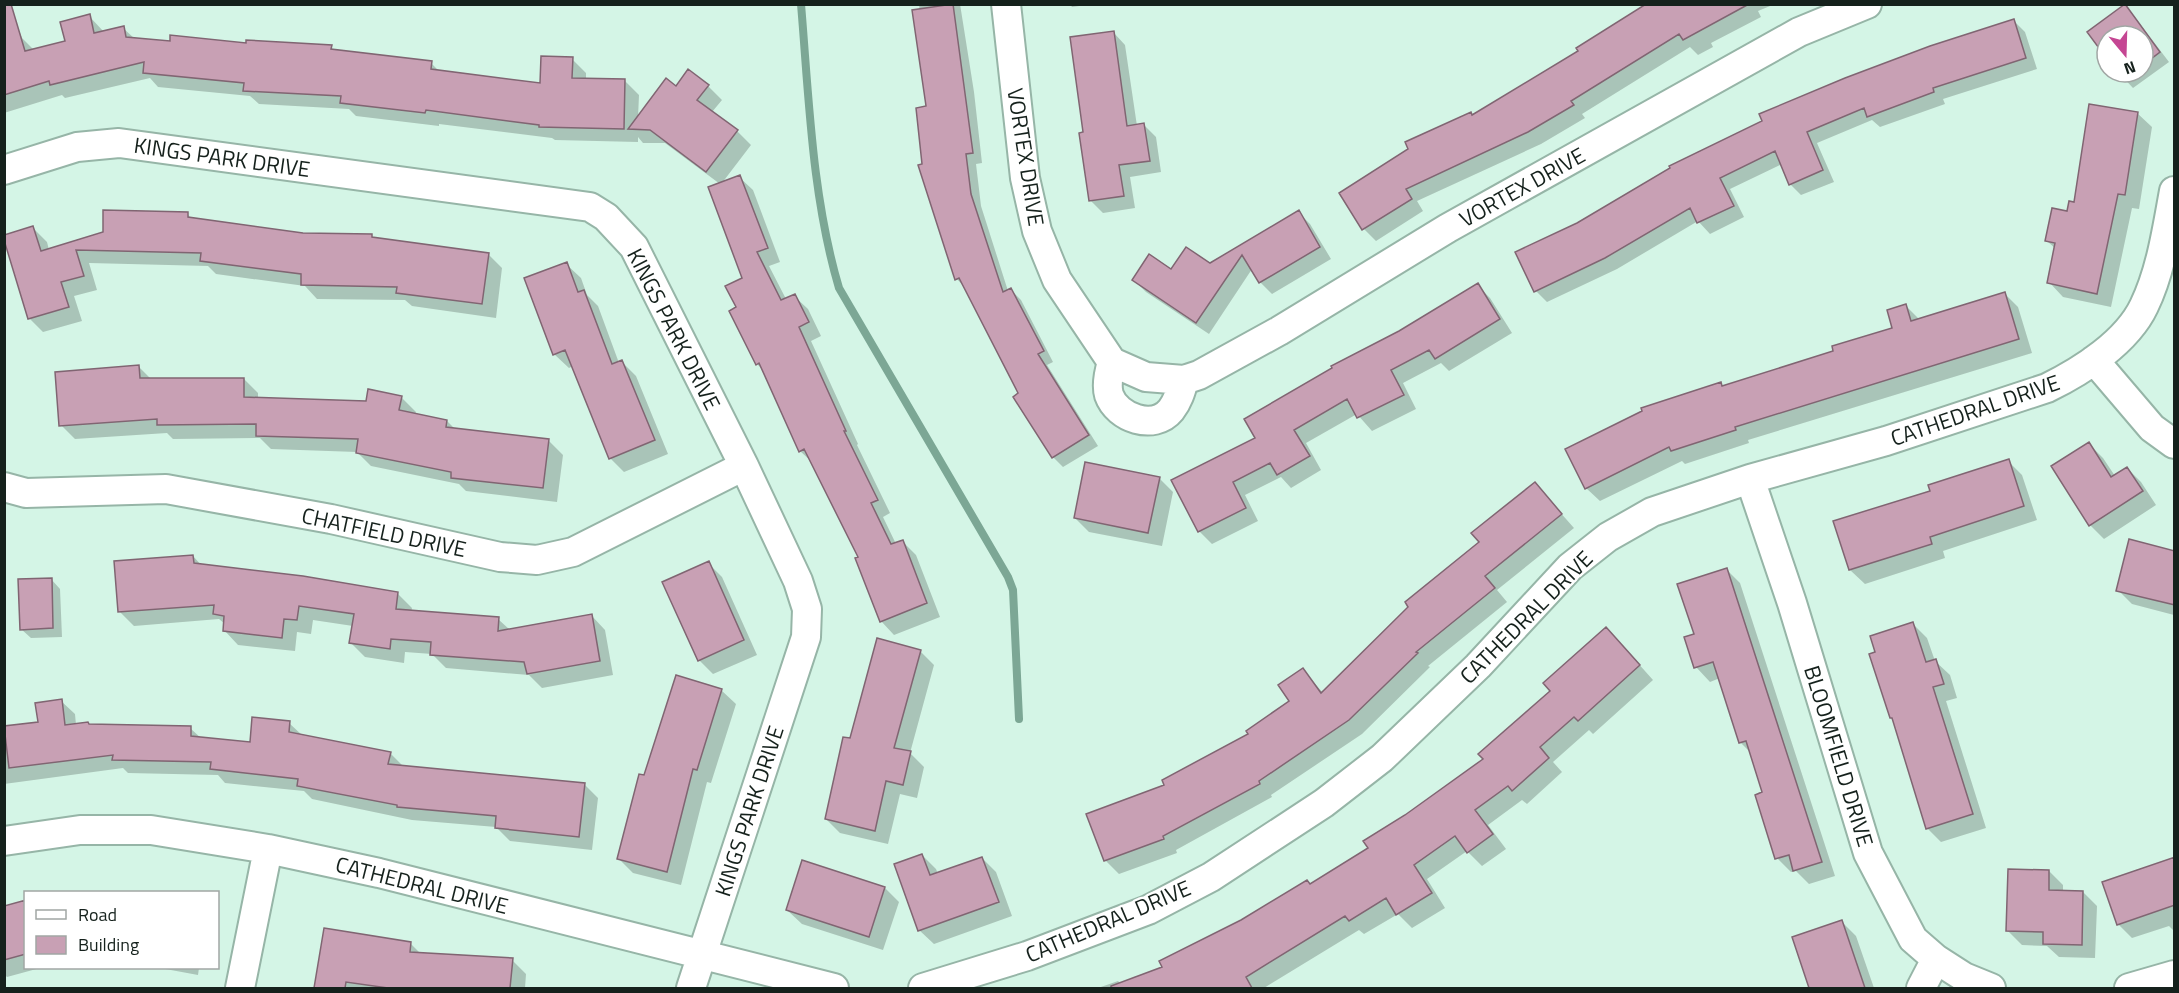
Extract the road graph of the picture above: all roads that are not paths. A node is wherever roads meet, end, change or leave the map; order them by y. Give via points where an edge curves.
1 (1006, 4) edge
2 (1867, 4) edge
3 (4, 170) edge
4 (2175, 191) edge
5 (2094, 360) junction
6 (1112, 362) junction
7 (1184, 380) junction
8 (2175, 444) edge
9 (744, 466) junction
10 (1750, 478) junction
11 (4, 487) edge
12 (4, 841) edge
13 (268, 849) junction
14 (702, 954) junction
15 (1936, 959) junction
16 (2175, 975) edge
17 (240, 988) edge
18 (691, 988) edge
19 (834, 988) edge
20 (923, 988) edge
21 (1921, 988) edge
22 (1992, 988) edge
23 (2129, 988) edge

1 - 6 street, VORTEX DRIVE via 1025,178 1037,231 1058,280
2 - 7 street, VORTEX DRIVE via 1799,32 1448,228 1279,331
3 - 9 street, KINGS PARK DRIVE via 77,147 119,143 590,207 634,247
4 - 5 street, CATHEDRAL DRIVE via 2154,282 2143,308 2128,331
5 - 8 street via 2152,428
5 - 10 street, CATHEDRAL DRIVE via 2048,388 2025,396 1886,441
6 - 7 street, VORTEX DRIVE via 1146,377
6 - 7 street via 1109,394 1116,408 1140,420 1156,419 1170,412
9 - 11 street, CHATFIELD DRIVE via 573,552 537,560 500,557 331,519 166,489 26,493
9 - 14 street, KINGS PARK DRIVE via 798,581 807,609 806,637
10 - 15 street, BLOOMFIELD DRIVE via 1868,853 1913,939
10 - 20 street, CATHEDRAL DRIVE via 1652,512 1608,537 1570,567 1478,666 1382,758 1324,803 1211,877 1137,914 1027,956
12 - 13 street, CATHEDRAL DRIVE via 80,830 151,830
13 - 14 street, CATHEDRAL DRIVE
13 - 17 street
14 - 18 street, KINGS PARK DRIVE
14 - 19 street, CATHEDRAL DRIVE
15 - 21 street
15 - 22 street, BLOOMFIELD DRIVE via 1964,977
16 - 23 street

